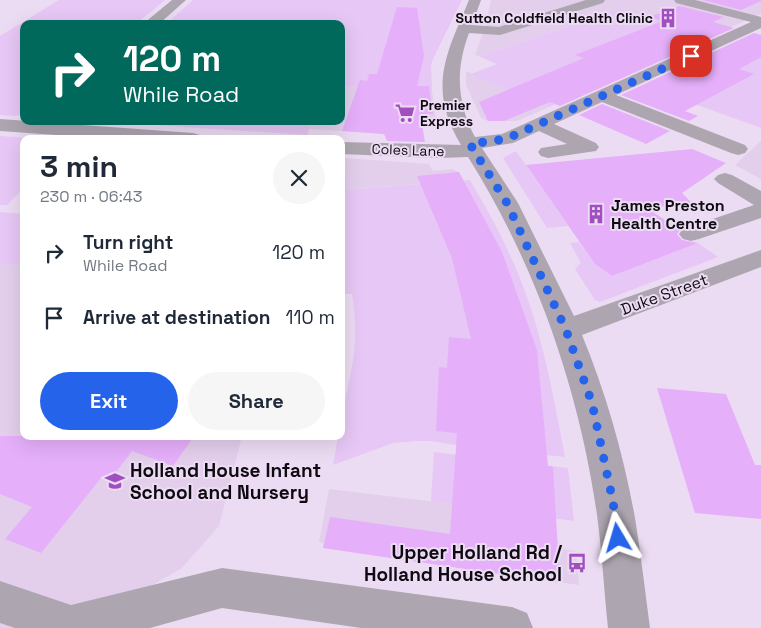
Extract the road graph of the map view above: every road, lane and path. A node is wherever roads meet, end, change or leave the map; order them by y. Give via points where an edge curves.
1 (180, 0) edge
2 (475, 0) edge
3 (599, 0) edge
4 (680, 0) edge
5 (155, 20) edge
6 (761, 22) edge
7 (463, 29) junction
8 (603, 96) junction
9 (20, 124) edge
10 (539, 124) junction
11 (0, 125) edge
12 (33, 125) edge
13 (124, 135) edge
14 (345, 148) edge
15 (472, 148) junction
16 (738, 149) dead end
17 (548, 152) dead end
18 (725, 179) dead end
19 (761, 200) edge
20 (761, 210) edge
21 (691, 234) dead end
22 (761, 258) edge
23 (566, 330) junction
24 (0, 602) edge
25 (512, 628) edge
26 (629, 628) edge

1 - 5 street
2 - 7 street
3 - 7 street via 500,31
4 - 6 street
6 - 8 street, Coles Lane
7 - 15 street via 449,75 452,103
8 - 10 street, Coles Lane
8 - 16 street
9 - 11 street
10 - 15 street, Coles Lane via 506,139
10 - 17 street via 589,147
12 - 13 street
14 - 15 street, Coles Lane via 411,151
15 - 23 street via 507,203
18 - 19 street
20 - 21 street
22 - 23 street, Duke Street
23 - 26 street via 592,403 613,502
24 - 25 street via 72,626 222,588

